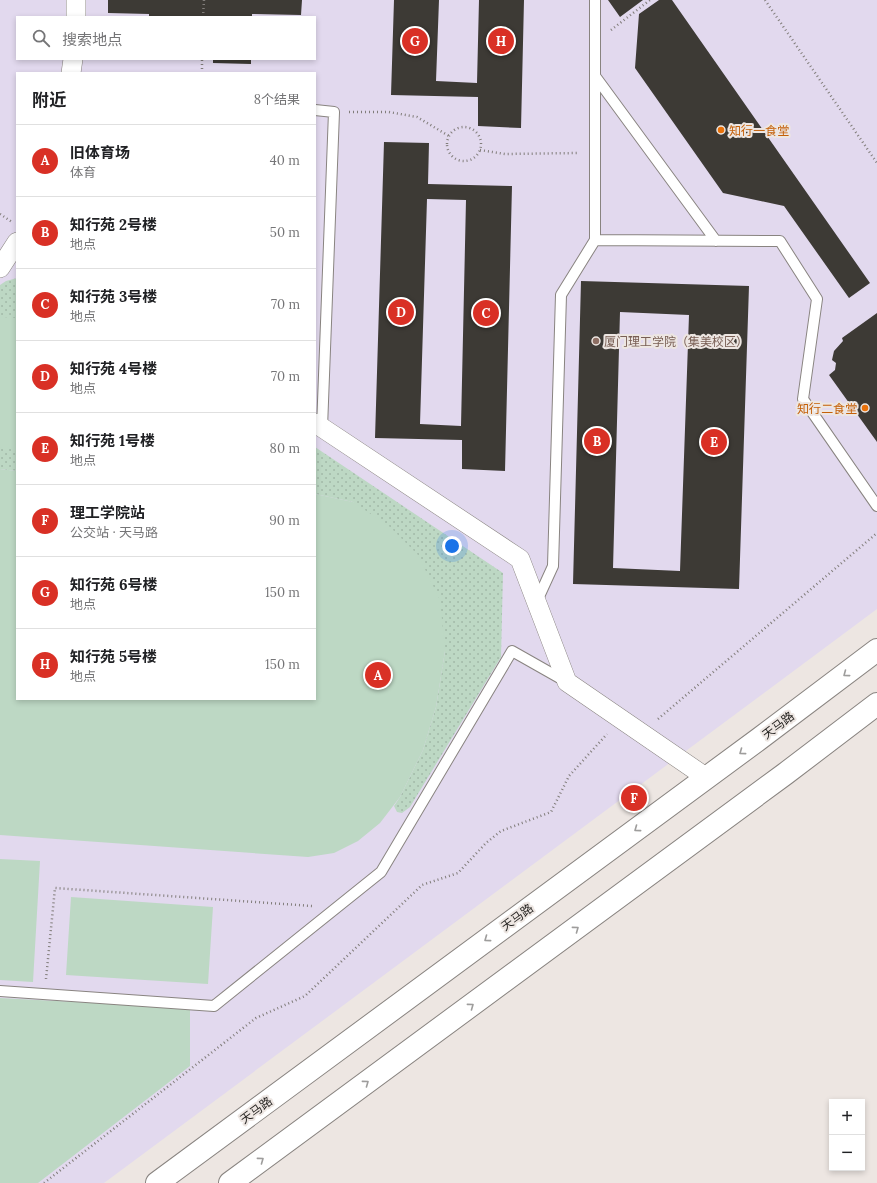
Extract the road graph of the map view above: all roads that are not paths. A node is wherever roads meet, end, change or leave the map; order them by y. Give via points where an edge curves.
1 (76, 0) edge
2 (595, 0) edge
3 (76, 16) edge
4 (73, 60) edge
5 (71, 72) edge
6 (595, 76) junction
7 (316, 110) edge
8 (595, 240) junction
9 (716, 241) junction
10 (16, 244) edge
11 (0, 268) edge
12 (318, 425) edge
13 (877, 506) edge
14 (536, 602) junction
15 (877, 650) edge
16 (567, 682) junction
17 (877, 704) edge
18 (707, 778) junction
19 (0, 991) edge
20 (157, 1183) edge
21 (230, 1183) edge

1 - 3 street
2 - 6 lane
4 - 5 street
6 - 8 lane
6 - 9 lane
7 - 12 lane via 334,112
8 - 9 lane
8 - 14 lane via 561,295 553,566
9 - 13 lane via 780,241 818,299 803,399
10 - 11 street
12 - 14 street via 520,559
14 - 16 street
15 -> 18 main road, 天马路
16 - 18 street
16 - 19 lane via 512,650 381,872 214,1006
21 -> 17 main road via 773,784
18 -> 20 main road, 天马路

